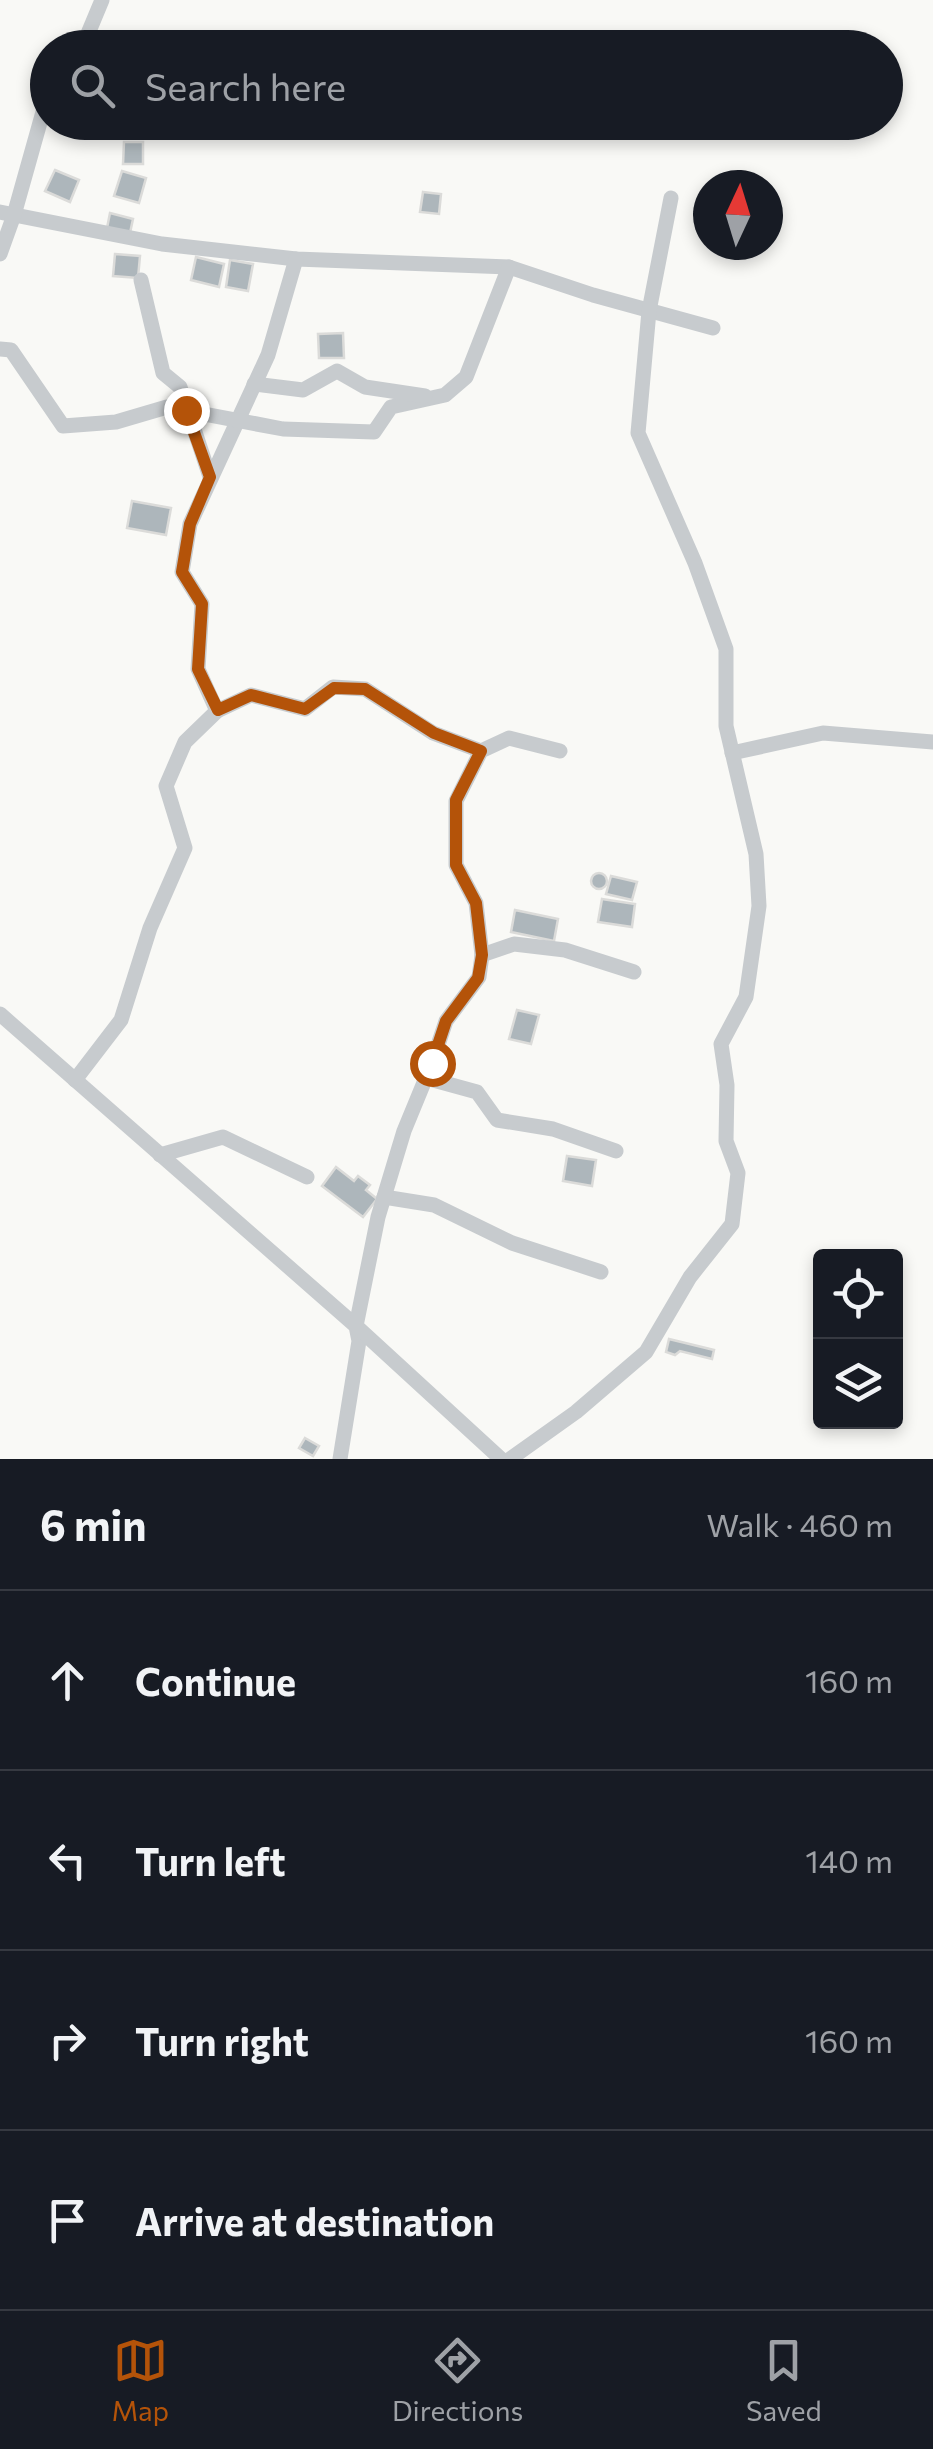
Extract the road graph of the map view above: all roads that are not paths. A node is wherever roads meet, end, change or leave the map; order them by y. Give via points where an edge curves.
1 (102, 0) edge
2 (90, 30) edge
3 (32, 140) edge
4 (671, 198) dead end
5 (7, 214) edge
6 (0, 254) edge
7 (296, 258) junction
8 (509, 267) junction
9 (141, 280) dead end
10 (649, 311) junction
11 (712, 328) dead end
12 (0, 349) edge
13 (254, 384) junction
14 (435, 397) junction
15 (186, 410) junction
16 (237, 419) junction
17 (210, 477) junction
18 (218, 710) junction
19 (933, 742) edge
20 (481, 751) junction
21 (560, 751) dead end
22 (732, 753) junction
23 (482, 955) junction
24 (634, 972) dead end
25 (0, 1014) edge
26 (426, 1078) junction
27 (75, 1080) junction
28 (616, 1151) dead end
29 (160, 1155) junction
30 (307, 1177) dead end
31 (384, 1197) junction
32 (601, 1272) dead end
33 (356, 1326) junction
34 (340, 1459) edge
35 (501, 1459) edge
36 (510, 1459) edge

1 - 2 street
3 - 5 street
4 - 10 street
5 - 6 street
5 - 7 street via 162,244
7 - 8 street
7 - 13 street
8 - 10 street
8 - 14 street via 466,377
9 - 15 street via 163,373 180,387
10 - 11 street
10 - 22 street via 638,432 726,649
12 - 15 street via 11,350 63,426 116,422 167,407
13 - 14 street via 303,390 337,371 365,388
13 - 16 street
14 - 16 street via 391,408 374,432
15 - 16 street
15 - 17 street
16 - 17 street
17 - 18 street via 190,524 182,572 202,604 198,669
18 - 20 street via 251,695 305,709 334,688 365,689 434,733
18 - 27 street via 185,742 166,786 185,848 121,1020
19 - 22 street via 823,733
20 - 21 street via 509,738
20 - 23 street via 456,800 456,865 476,903
22 - 36 street via 756,854 759,906 746,997 720,1044 726,1141 738,1173 732,1224 690,1277 646,1352
23 - 24 street via 514,944 565,950
23 - 26 street via 478,978 446,1021
25 - 27 street
26 - 28 street via 477,1092 497,1120 553,1129
26 - 31 street
27 - 29 street
29 - 30 street via 222,1137
29 - 33 street
31 - 32 street via 434,1205 512,1244
31 - 33 street
33 - 34 street
33 - 35 street

